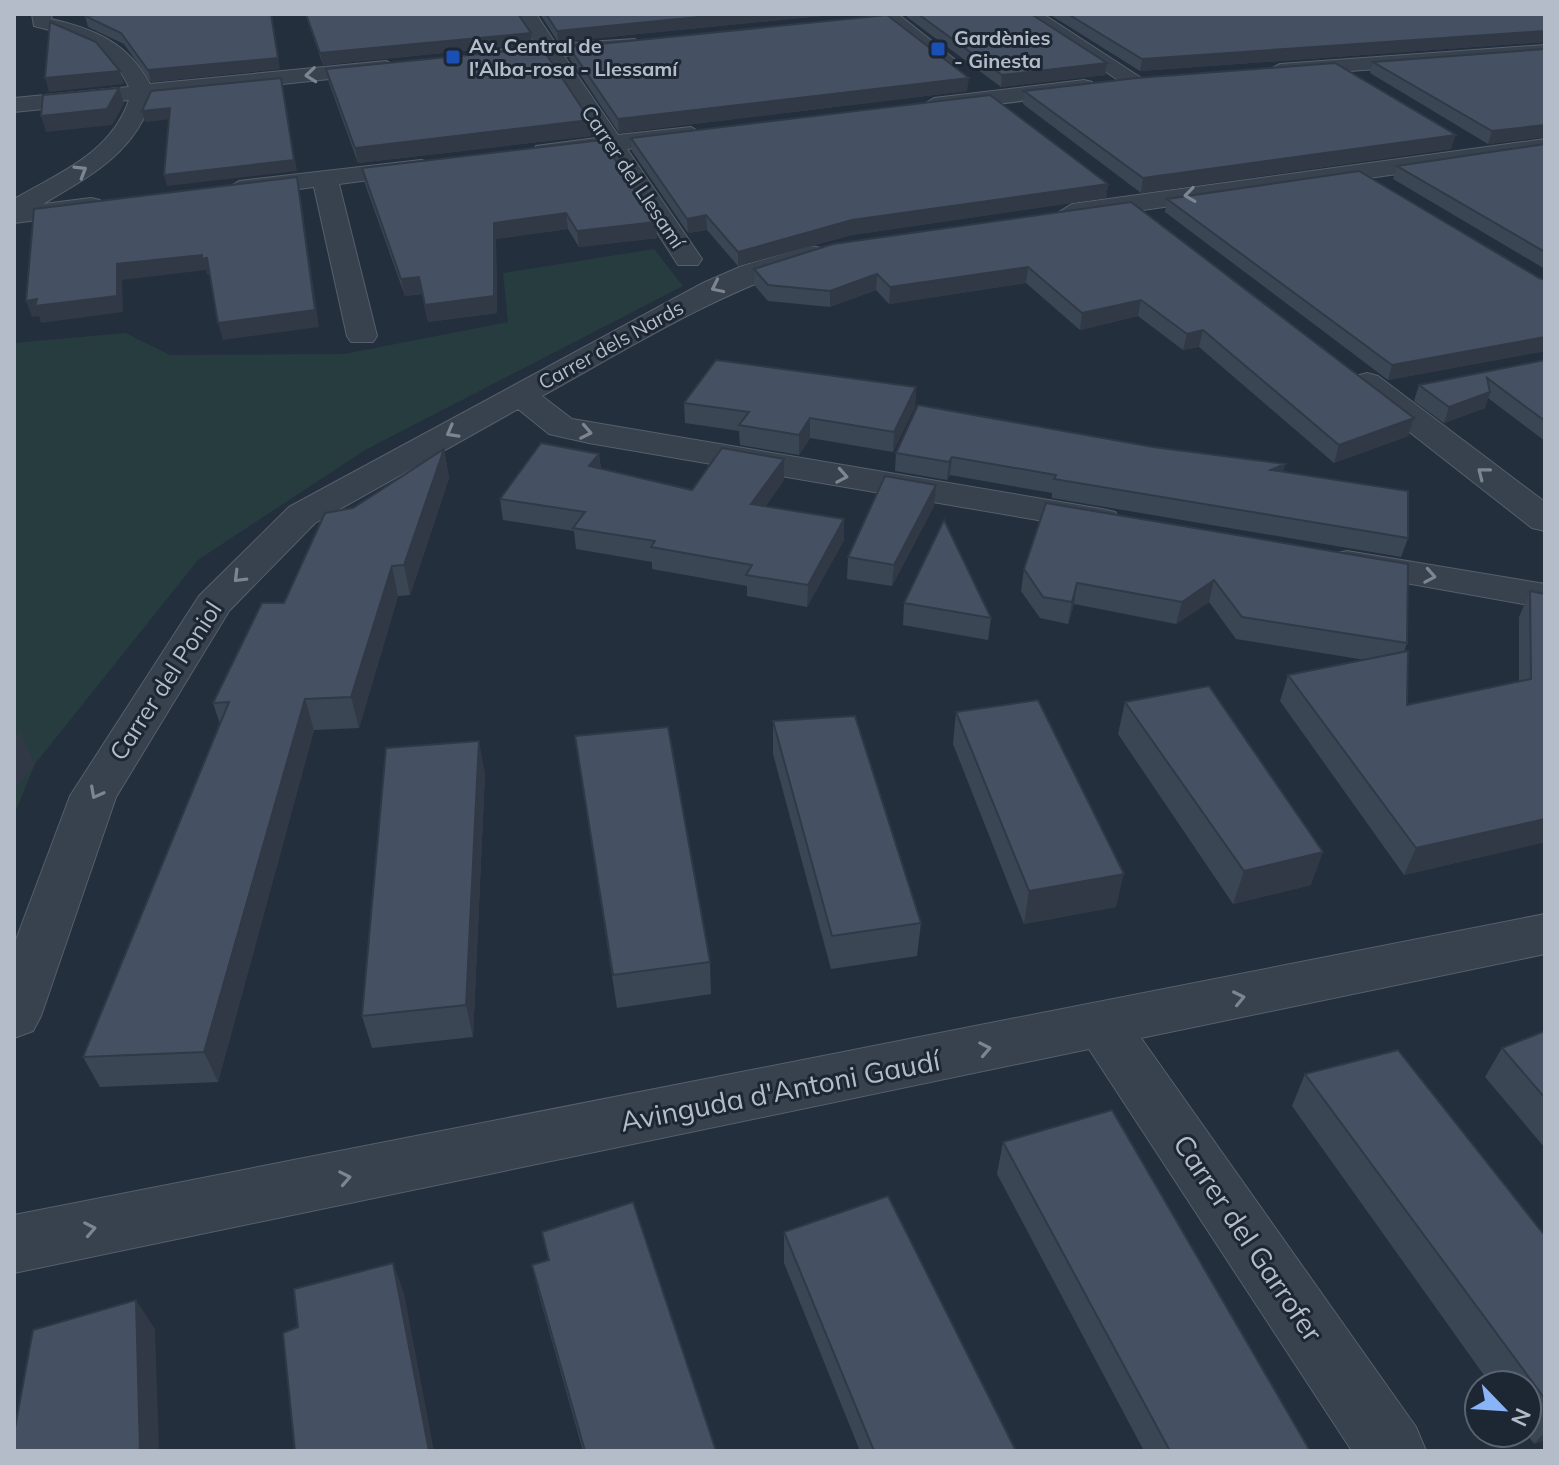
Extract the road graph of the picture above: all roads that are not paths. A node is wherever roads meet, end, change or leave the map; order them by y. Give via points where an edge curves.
1 (526, 14) edge
2 (1029, 14) edge
3 (891, 15) edge
4 (102, 17) edge
5 (42, 18) edge
6 (859, 21) edge
7 (14, 24) edge
8 (642, 42) edge
9 (549, 51) junction
10 (1545, 51) edge
11 (467, 59) edge
12 (407, 65) edge
13 (1337, 66) junction
14 (1259, 72) edge
15 (1377, 90) edge
16 (143, 92) junction
17 (995, 98) junction
18 (14, 105) edge
19 (918, 107) edge
20 (1019, 117) edge
21 (718, 130) edge
22 (1457, 138) edge
23 (610, 143) junction
24 (1545, 146) edge
25 (515, 155) edge
26 (1483, 155) junction
27 (452, 163) edge
28 (1359, 172) junction
29 (325, 179) junction
30 (1106, 184) edge
31 (216, 191) edge
32 (1399, 196) edge
33 (1130, 203) junction
34 (107, 204) edge
35 (14, 213) edge
36 (1040, 217) edge
37 (1155, 222) edge
38 (844, 247) edge
39 (688, 259) dead end
40 (362, 336) dead end
41 (1343, 365) edge
42 (1426, 385) edge
43 (1381, 394) junction
44 (520, 395) junction
45 (1545, 520) edge
46 (1138, 526) edge
47 (1310, 556) edge
48 (1545, 596) edge
49 (1545, 934) edge
50 (14, 1016) edge
51 (1103, 1026) junction
52 (14, 1244) edge
53 (1392, 1451) edge

1 - 9 street, Carrer del Llesamí
2 - 17 street via 1143,81
3 - 6 street
3 - 17 street
4 - 5 street
5 - 7 street
5 - 16 street via 126,58
8 - 9 street
9 - 11 street
9 - 23 street, Carrer del Llesamí
10 - 13 street
12 -> 16 street
13 - 14 street
13 - 15 street
16 - 18 street
35 -> 16 street via 105,156 131,127
17 - 19 street
17 - 20 street
21 - 23 street
22 - 26 street
23 - 25 street
23 - 39 street, Carrer del Llesamí
24 - 26 street
26 - 28 street
27 - 29 street
28 - 32 street
28 -> 33 street
29 - 31 street
29 - 40 street
30 - 33 street
33 - 36 street
33 - 37 street
34 - 35 street
38 -> 44 street, Carrer dels Nards via 726,283
41 - 43 street
42 - 43 street
45 -> 43 street
44 -> 46 street, Carrer dels Nards via 561,427 589,433
44 -> 50 street, Carrer del Poniol via 302,515 213,604 93,796
47 -> 48 street
51 -> 49 street, Avinguda d'Antoni Gaudí
52 -> 51 street, Avinguda d'Antoni Gaudí
51 - 53 street, Carrer del Garrofer

